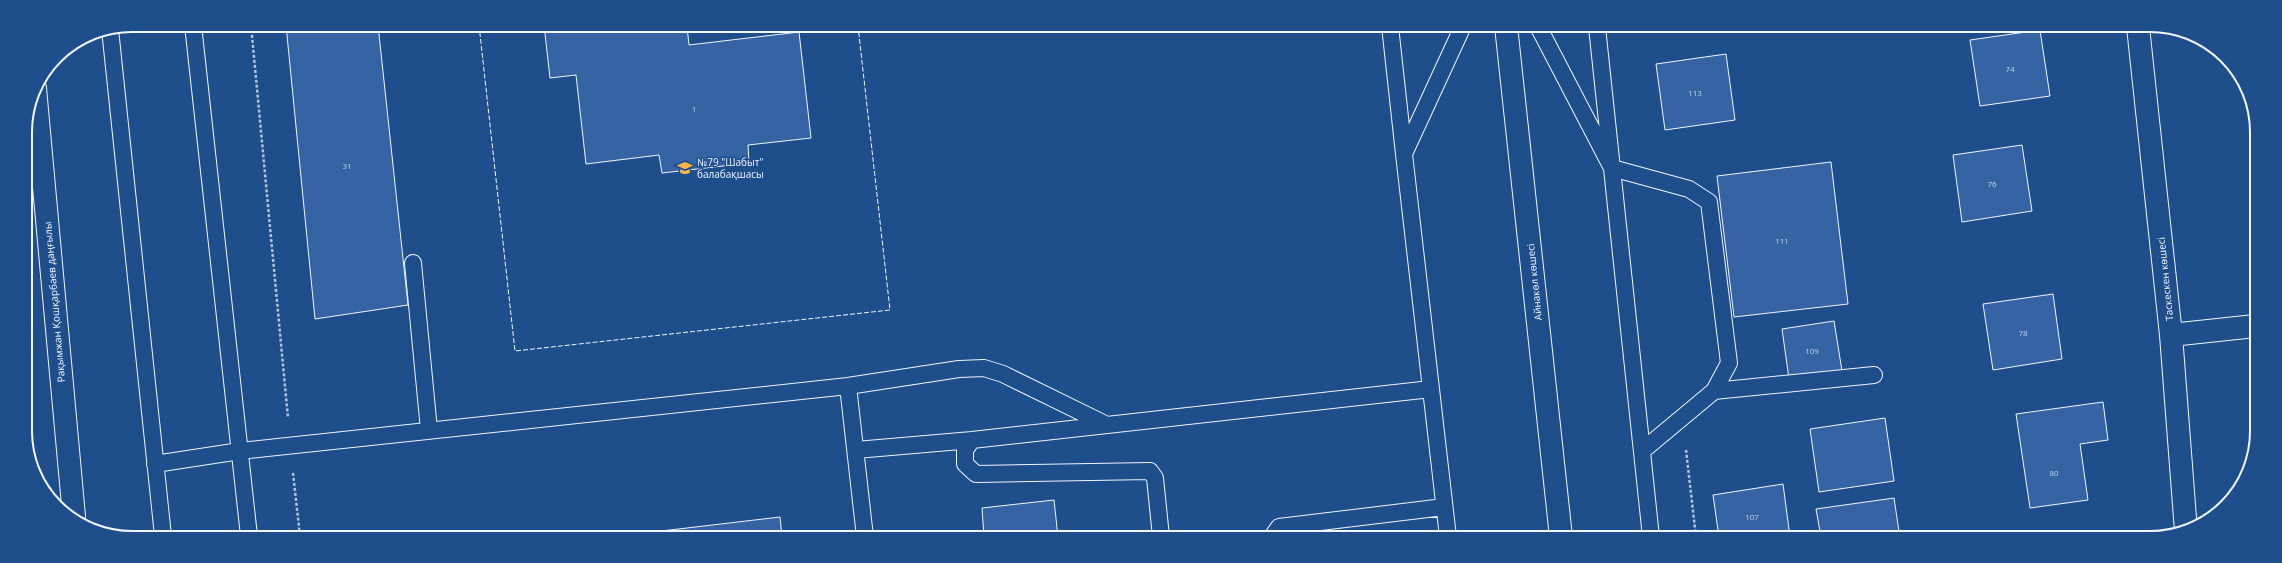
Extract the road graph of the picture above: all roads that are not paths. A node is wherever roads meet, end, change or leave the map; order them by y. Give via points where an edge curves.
1 (194, 32) edge
2 (1391, 32) edge
3 (1460, 32) edge
4 (1507, 32) edge
5 (1541, 32) edge
6 (1598, 32) edge
7 (2139, 32) edge
8 (111, 34) edge
9 (36, 103) edge
10 (1404, 154) junction
11 (1612, 168) junction
12 (413, 263) dead end
13 (2250, 327) edge
14 (2171, 335) junction
15 (1874, 374) dead end
16 (848, 386) junction
17 (1431, 389) junction
18 (1714, 392) junction
19 (1106, 424) junction
20 (429, 430) junction
21 (972, 440) junction
22 (856, 450) junction
23 (1642, 451) junction
24 (240, 452) junction
25 (155, 464) junction
26 (1444, 507) junction
27 (74, 512) edge
28 (2185, 524) edge
29 (162, 531) edge
30 (248, 531) edge
31 (864, 531) edge
32 (1160, 531) edge
33 (1276, 531) edge
34 (1447, 531) edge
35 (1560, 531) edge
36 (1651, 531) edge

1 - 24 lane
2 - 10 lane
3 - 10 lane
4 - 35 street, Айнакөл көшесі
5 - 11 lane
6 - 11 lane
7 - 14 street, Таскескен көшесі
8 - 25 lane
9 - 27 street, Рақымжан Қошқарбаев даңғылы
10 - 17 lane
11 - 18 lane via 1689,189 1709,202 1729,364
11 - 23 lane
12 - 20 lane
13 - 14 street
14 - 28 street, Таскескен көшесі
15 - 18 lane
16 - 19 lane via 959,369 984,368 1003,374
16 - 20 lane
16 - 22 lane
17 - 19 lane
17 - 26 lane
18 - 23 lane
19 - 21 lane
20 - 24 lane
21 - 22 lane
21 - 32 lane via 965,450 965,464 976,474 1150,471 1155,478
22 - 31 lane
23 - 36 lane
24 - 25 lane
24 - 30 lane
25 - 29 lane
26 - 33 lane via 1279,527
26 - 34 lane

